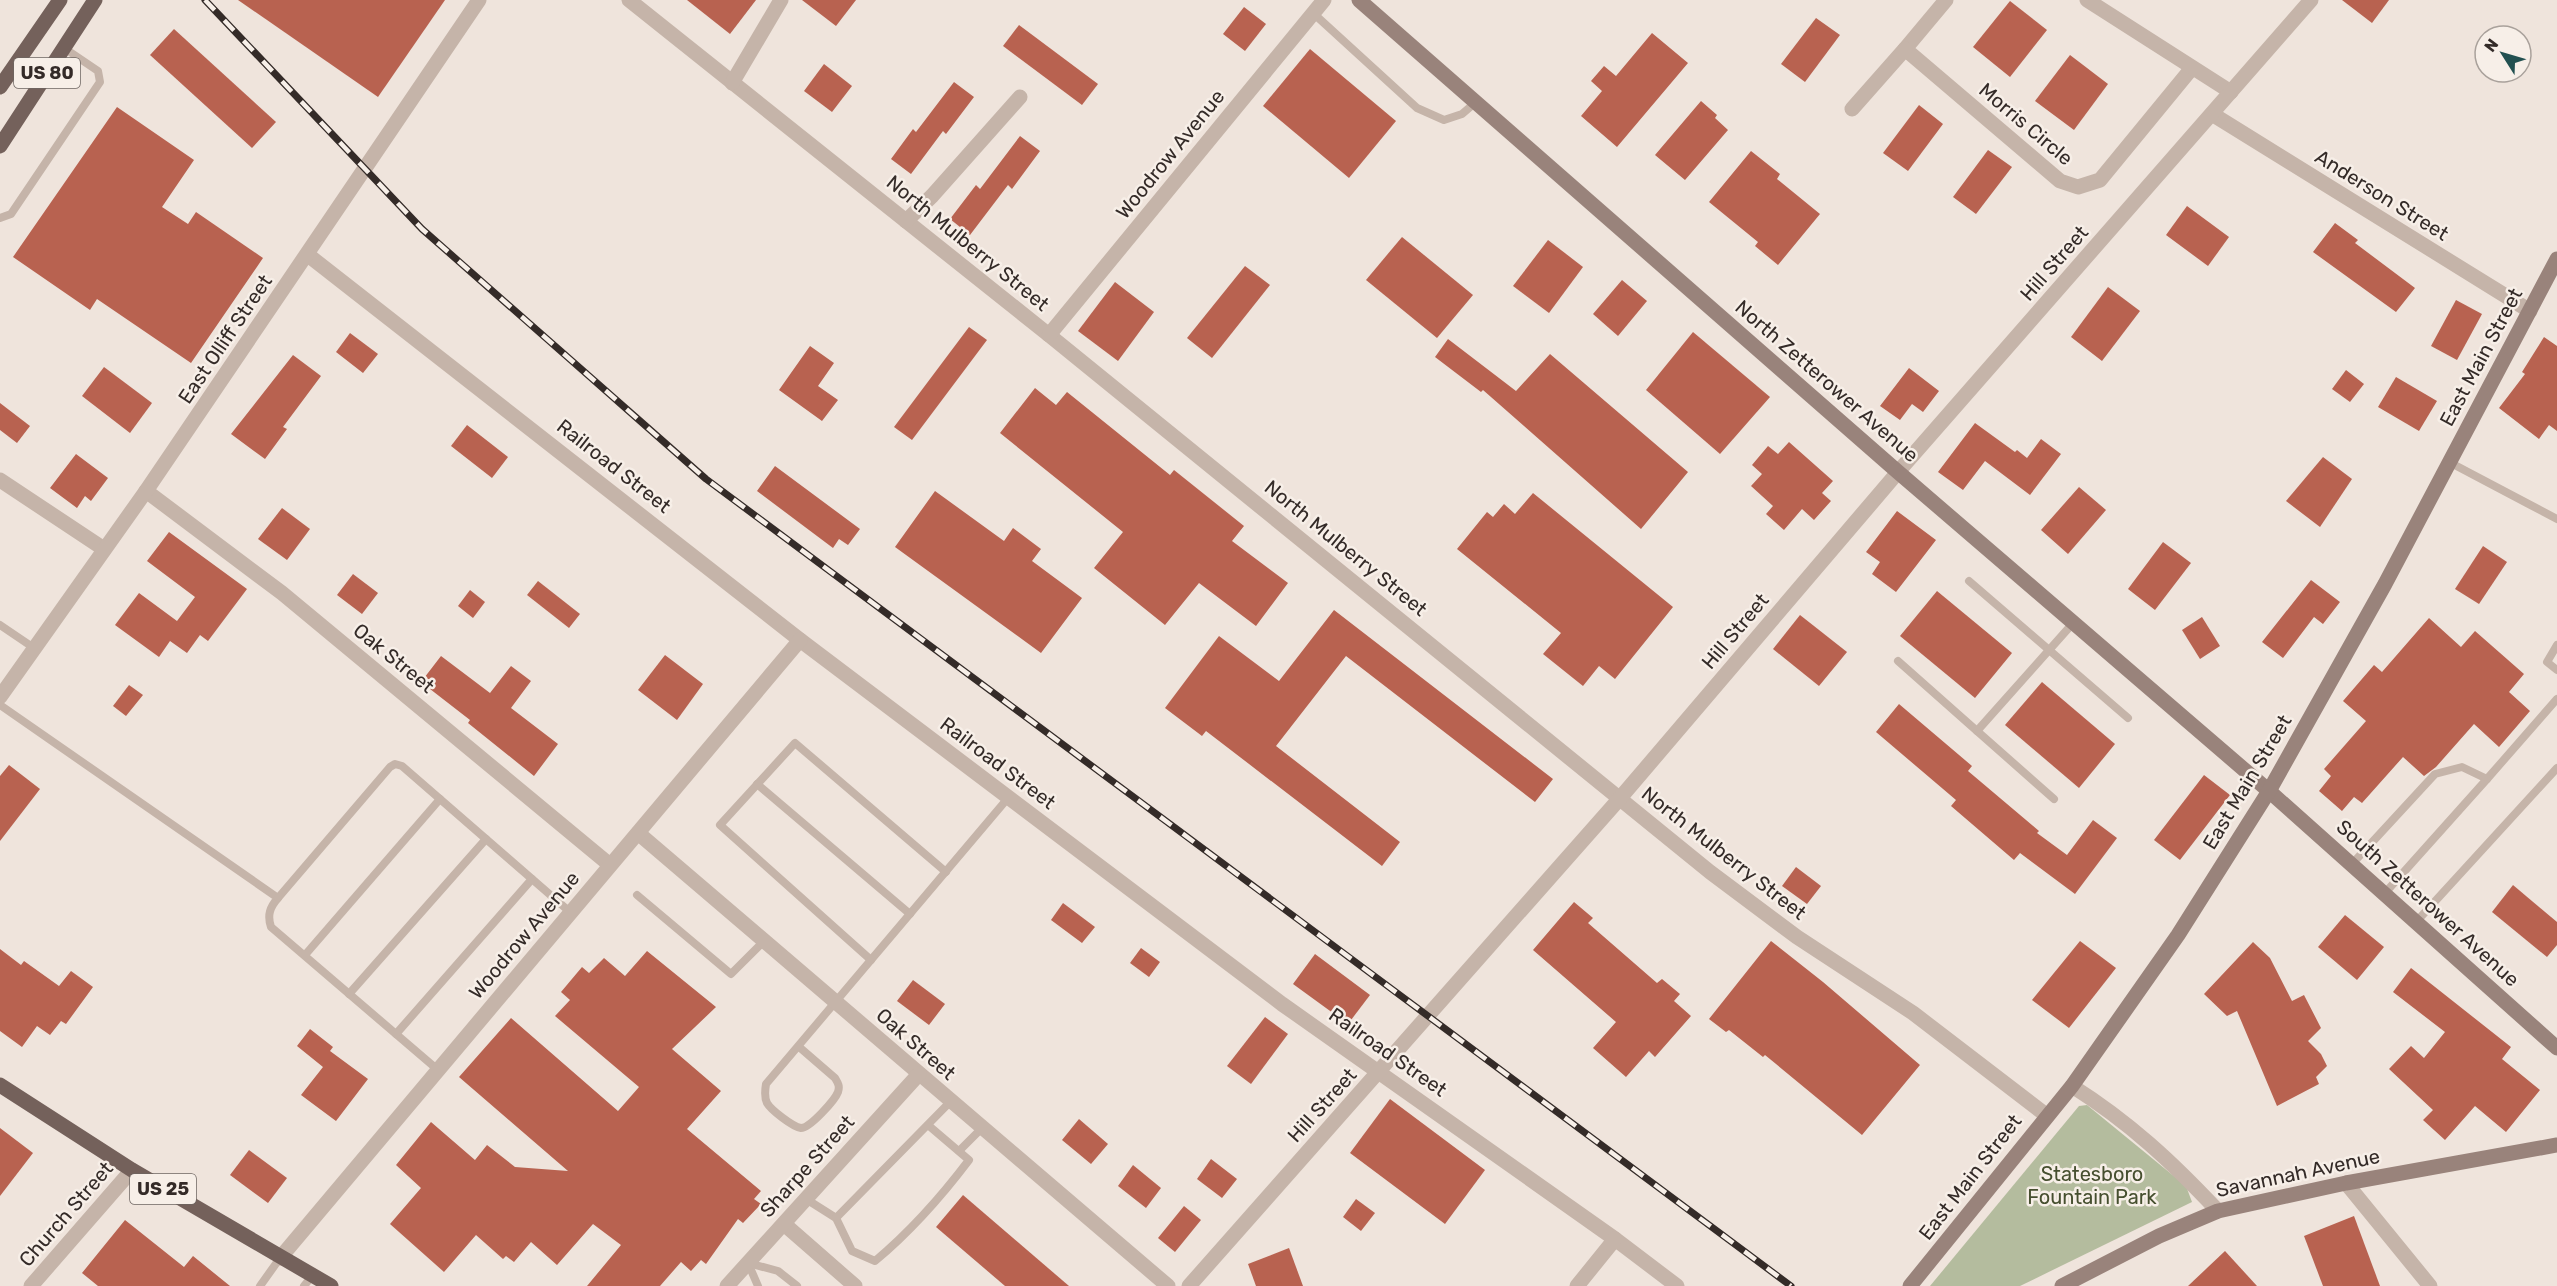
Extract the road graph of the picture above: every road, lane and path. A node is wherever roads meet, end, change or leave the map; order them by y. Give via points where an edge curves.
1 (60, 0) edge
2 (95, 0) edge
3 (479, 0) edge
4 (629, 0) edge
5 (782, 0) edge
6 (1324, 0) edge
7 (1359, 0) edge
8 (1946, 0) edge
9 (2087, 0) edge
10 (2311, 0) edge
11 (1313, 13) junction
12 (64, 48) junction
13 (1905, 49) junction
14 (2192, 68) junction
15 (1, 83) edge
16 (732, 83) junction
17 (2231, 92) junction
18 (1020, 97) dead end
19 (1476, 102) junction
20 (1852, 109) dead end
21 (2212, 114) junction
22 (0, 146) edge
23 (0, 218) edge
24 (906, 220) junction
25 (308, 255) junction
26 (2556, 263) edge
27 (2530, 311) junction
28 (1049, 335) junction
29 (2449, 462) junction
30 (1898, 472) junction
31 (0, 480) edge
32 (146, 491) junction
33 (2557, 519) edge
34 (104, 549) junction
35 (1969, 581) dead end
36 (2074, 622) junction
37 (0, 625) edge
38 (800, 640) junction
39 (2557, 645) edge
40 (34, 648) junction
41 (2049, 650) junction
42 (1898, 661) dead end
43 (2557, 670) edge
44 (0, 697) edge
45 (2557, 699) edge
46 (0, 705) edge
47 (2128, 717) dead end
48 (1977, 731) junction
49 (2557, 768) edge
50 (2487, 778) junction
51 (757, 784) junction
52 (2269, 791) junction
53 (1621, 797) junction
54 (1008, 798) junction
55 (440, 799) junction
56 (2054, 799) dead end
57 (638, 833) junction
58 (486, 839) junction
59 (2352, 864) junction
60 (610, 865) junction
61 (946, 872) junction
62 (532, 879) junction
63 (2385, 893) junction
64 (637, 895) dead end
65 (278, 898) junction
66 (570, 912) junction
67 (910, 914) junction
68 (2416, 921) junction
69 (764, 941) junction
70 (305, 955) junction
71 (871, 960) junction
72 (349, 994) junction
73 (835, 1002) junction
74 (396, 1034) junction
75 (798, 1046) junction
76 (2557, 1048) edge
77 (438, 1070) junction
78 (1380, 1072) junction
79 (919, 1074) junction
80 (0, 1085) edge
81 (2072, 1086) junction
82 (951, 1101) junction
83 (2046, 1115) junction
84 (928, 1125) junction
85 (982, 1128) junction
86 (2557, 1145) edge
87 (959, 1151) junction
88 (132, 1170) junction
89 (2346, 1183) junction
90 (806, 1199) junction
91 (2218, 1211) junction
92 (836, 1218) junction
93 (784, 1224) junction
94 (1615, 1239) junction
95 (280, 1258) junction
96 (748, 1263) junction
97 (308, 1281) edge
98 (2081, 1282) edge
99 (31, 1286) edge
100 (260, 1286) edge
101 (331, 1286) edge
102 (727, 1286) edge
103 (758, 1286) edge
104 (797, 1286) edge
105 (855, 1286) edge
106 (1168, 1286) edge
107 (1189, 1286) edge
108 (1577, 1286) edge
109 (1677, 1286) edge
110 (1910, 1286) edge
111 (2062, 1286) edge
112 (2430, 1286) edge

1 - 15 main road, US 80
2 - 12 main road, US 80
3 - 25 street, East Olliff Street
4 - 16 street, North Mulberry Street
5 - 16 street
6 - 11 street, Woodrow Avenue
7 - 19 street, North Zetterower Avenue
8 - 13 street
9 - 14 street
10 - 17 street, Hill Street
11 - 19 lane via 1417,108 1444,120 1462,114
11 - 28 street, Woodrow Avenue
12 - 22 main road, US 80
12 - 23 lane via 98,71 100,82 10,214
13 - 14 street, Morris Circle via 2060,181 2078,187 2100,180
13 - 20 street
14 - 17 street
16 - 24 street, North Mulberry Street
17 - 21 street, Hill Street
18 - 24 street
19 - 30 street, North Zetterower Avenue
21 - 27 street, Anderson Street
21 - 30 street, Hill Street
24 - 28 street, North Mulberry Street
25 - 32 street, East Olliff Street
25 - 38 street, Railroad Street
26 - 27 street, East Main Street
27 - 29 street, East Main Street
28 - 53 street, North Mulberry Street
29 - 33 lane
29 - 52 street, East Main Street
30 - 36 street, North Zetterower Avenue
30 - 53 street, Hill Street
31 - 34 street
32 - 34 street, East Olliff Street
32 - 60 street, Oak Street via 282,593
34 - 40 street, East Olliff Street
35 - 41 lane
36 - 41 lane
36 - 52 street, North Zetterower Avenue
37 - 40 lane
38 - 54 street, Railroad Street
38 - 57 street, Woodrow Avenue
39 - 43 lane via 2547,662
40 - 44 street, East Olliff Street
41 - 47 lane
41 - 48 lane
42 - 48 lane
45 - 50 lane
46 - 65 lane
48 - 56 lane
49 - 68 lane
50 - 59 lane via 2462,767 2435,774
50 - 63 lane
51 - 61 lane via 795,743
51 - 67 lane
51 - 71 lane via 720,825
52 - 59 street, South Zetterower Avenue
52 - 81 street, East Main Street via 2178,935
53 - 78 street, Hill Street
53 - 83 street, North Mulberry Street via 1710,872 1913,1012
54 - 61 lane
54 - 78 street, Railroad Street via 1282,1004
55 - 58 lane
55 - 65 lane via 402,766 390,767
55 - 70 lane
57 - 60 street, Woodrow Avenue
57 - 69 street, Oak Street
58 - 62 lane
58 - 72 lane
59 - 63 street, South Zetterower Avenue
60 - 66 street, Woodrow Avenue
61 - 67 lane
62 - 66 lane
62 - 74 lane
63 - 68 street, South Zetterower Avenue
64 - 69 lane via 731,974
65 - 70 lane via 271,907 271,927
66 - 77 street, Woodrow Avenue
67 - 71 lane
68 - 76 street, South Zetterower Avenue
69 - 73 street, Oak Street
70 - 72 lane
71 - 73 lane
72 - 74 lane
73 - 75 lane
73 - 79 street, Oak Street
74 - 77 lane
75 - 75 lane via 766,1084 764,1092 767,1104 802,1128 811,1124 838,1094 839,1085 836,1078
77 - 95 street, Woodrow Avenue
78 - 94 street, Railroad Street
78 - 107 street, Hill Street
79 - 82 street, Oak Street
79 - 90 street, Sharpe Street
80 - 88 main road, US 25
81 - 83 street, East Main Street
81 - 91 street via 2115,1114 2177,1167
82 - 84 lane
82 - 85 street, Oak Street
83 - 110 street, East Main Street
84 - 87 lane
84 - 92 lane
85 - 87 lane
85 - 106 street, Oak Street
86 - 89 street, Savannah Avenue
87 - 92 lane via 969,1160 955,1179 908,1232 875,1261 852,1251
88 - 95 main road, US 25
88 - 99 street, Church Street
89 - 91 street, Savannah Avenue
89 - 112 street
90 - 92 lane
90 - 93 street, Sharpe Street
91 - 98 street, Savannah Avenue via 2159,1236
93 - 96 street, Sharpe Street
93 - 105 street
94 - 108 street
94 - 109 street, Railroad Street
95 - 97 main road, US 25
95 - 100 lane
96 - 102 street, Sharpe Street
96 - 103 lane
96 - 104 lane via 778,1270
97 - 101 main road, US 25
98 - 111 street, Savannah Avenue

